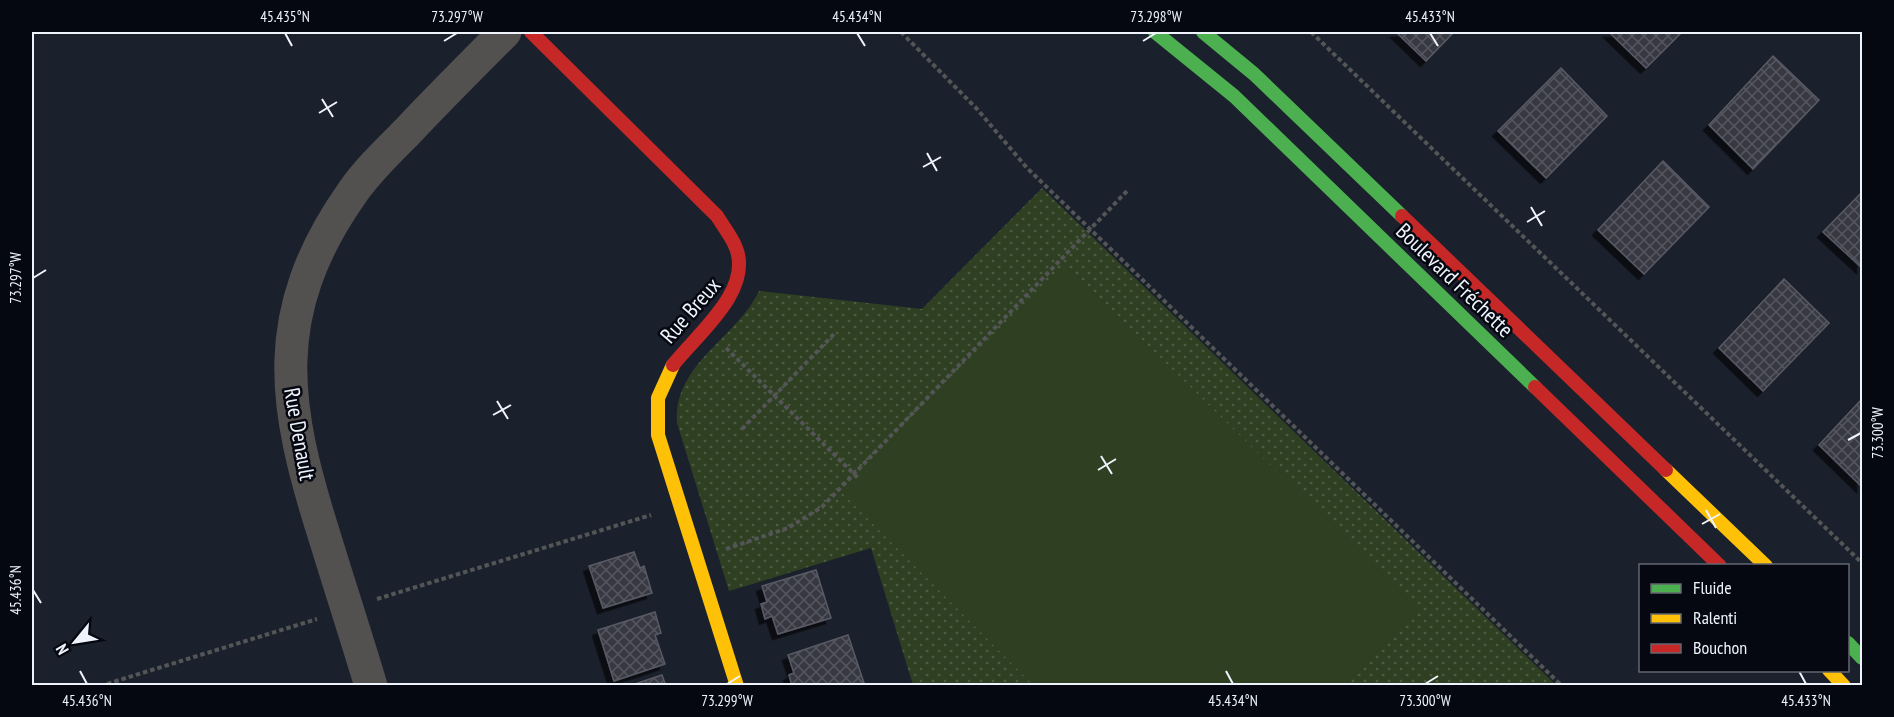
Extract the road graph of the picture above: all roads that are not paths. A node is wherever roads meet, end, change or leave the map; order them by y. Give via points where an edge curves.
1 (505, 32) edge
2 (531, 32) edge
3 (1155, 32) edge
4 (1203, 32) edge
5 (1718, 564) edge
6 (1764, 564) edge
7 (1849, 644) edge
8 (1863, 658) edge
9 (1831, 672) edge
10 (371, 686) edge
11 (737, 686) edge
12 (1844, 686) edge

1 - 10 street, Rue Denault via 353,190 316,253 296,318 290,388 301,460
2 - 11 main road, Rue Breux via 717,216 738,247 742,272 734,296 676,357 660,386 655,410 658,435
3 - 5 main road, Boulevard Fréchette via 1234,96
4 - 6 main road, Boulevard Fréchette via 1262,82
7 - 8 main road
9 - 12 main road

